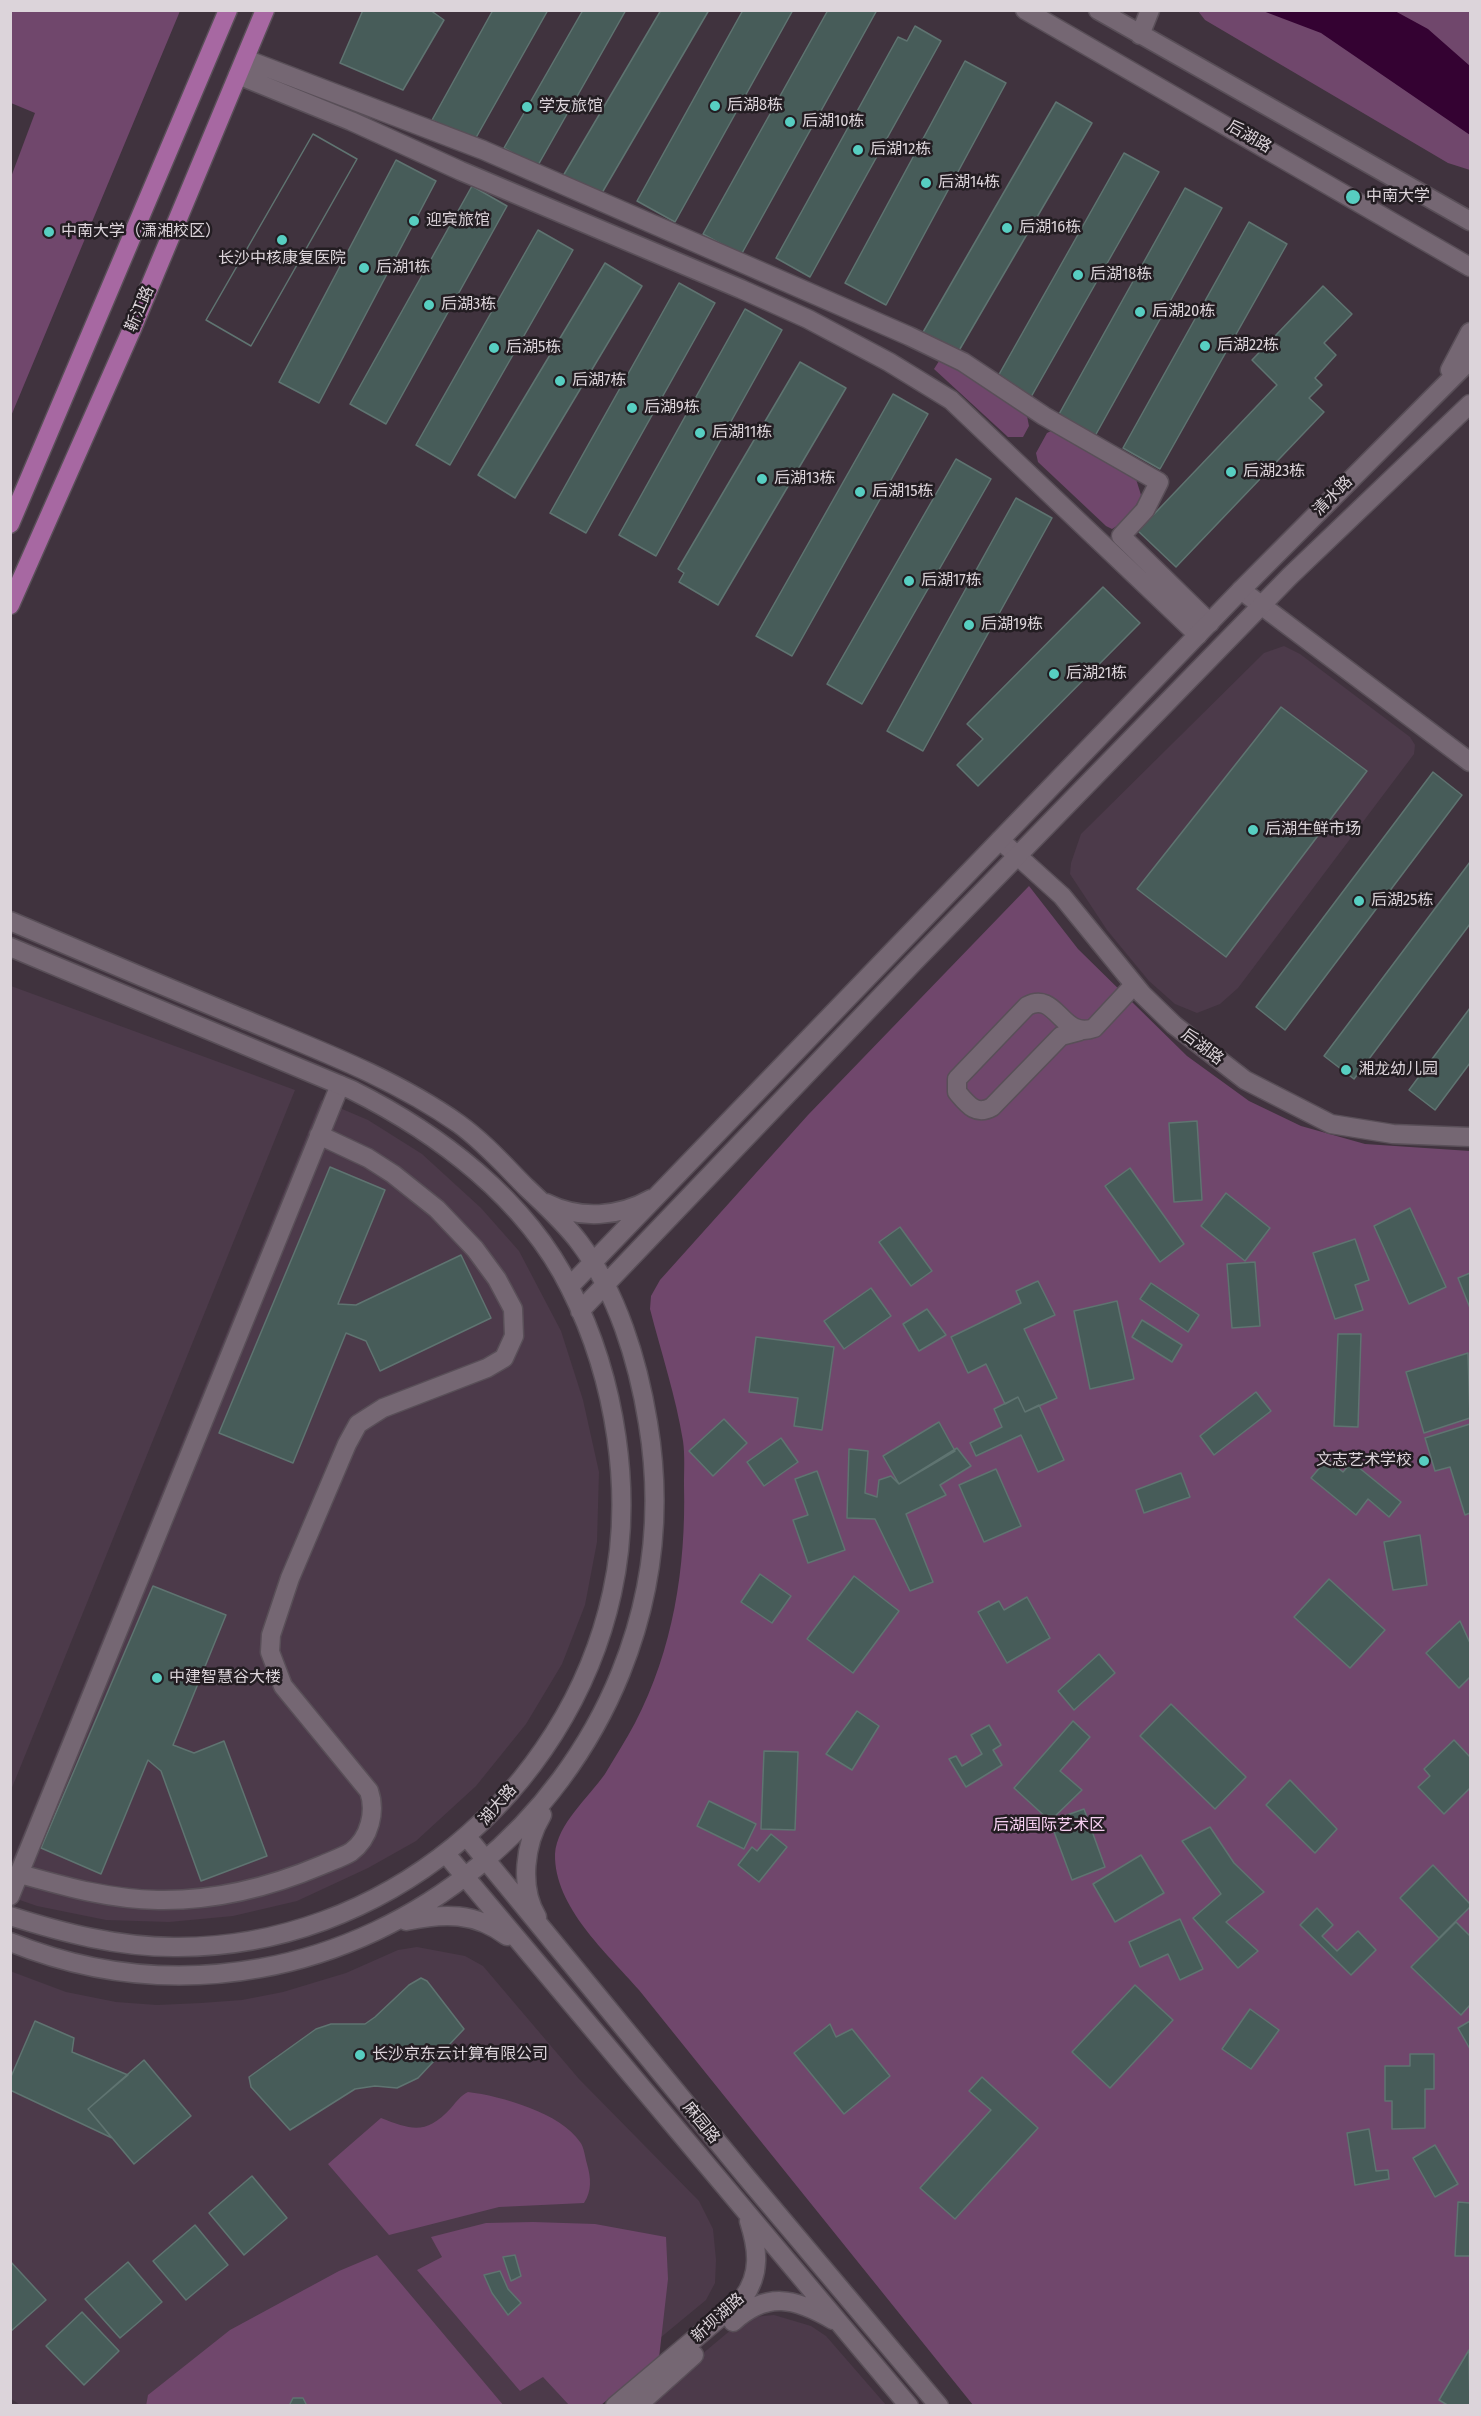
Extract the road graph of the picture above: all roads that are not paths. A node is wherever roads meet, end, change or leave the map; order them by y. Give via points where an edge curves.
1 (228, 10) edge
2 (265, 10) edge
3 (1025, 10) edge
4 (1098, 10) edge
5 (1150, 10) edge
6 (1140, 34) junction
7 (242, 67) junction
8 (1446, 207) junction
9 (1470, 215) edge
10 (1470, 221) edge
11 (1428, 242) junction
12 (1470, 267) edge
13 (1470, 283) edge
14 (1470, 332) edge
15 (1470, 360) edge
16 (1433, 395) junction
17 (1470, 404) edge
18 (1470, 414) edge
19 (1437, 435) junction
20 (10, 524) edge
21 (1241, 590) junction
22 (10, 605) edge
23 (1261, 606) junction
24 (1204, 629) junction
25 (1470, 762) edge
26 (1000, 840) junction
27 (1018, 856) junction
28 (10, 921) edge
29 (10, 946) edge
30 (1134, 984) junction
31 (1080, 1031) junction
32 (340, 1085) junction
33 (319, 1135) junction
34 (1470, 1137) edge
35 (672, 1183) junction
36 (539, 1199) junction
37 (639, 1250) junction
38 (594, 1263) junction
39 (570, 1286) junction
40 (605, 1286) junction
41 (580, 1311) junction
42 (620, 1320) junction
43 (563, 1780) junction
44 (467, 1837) junction
45 (446, 1854) junction
46 (486, 1861) junction
47 (20, 1874) junction
48 (466, 1878) junction
49 (10, 1896) edge
50 (10, 1916) edge
51 (387, 1925) junction
52 (547, 1935) junction
53 (10, 1942) edge
54 (530, 1954) junction
55 (738, 2202) junction
56 (842, 2326) junction
57 (615, 2406) edge
58 (637, 2406) edge
59 (909, 2406) edge
60 (939, 2406) edge

1 - 20 main road
2 - 7 main road, 靳江路
3 - 11 main road, 后湖路
4 - 6 main road
5 - 6 main road
6 - 8 main road
7 - 22 main road, 靳江路
7 - 24 main road via 461,171 807,319 889,362 951,400
7 - 24 main road via 483,150 963,362 1044,416 1160,482 1145,510 1121,536
8 - 9 main road
8 - 10 main road
11 - 12 main road, 后湖路
11 - 13 main road
14 - 16 main road via 1466,345
15 - 16 main road, 清水路
16 - 21 main road, 清水路
17 - 19 main road
18 - 19 main road
19 - 23 main road
21 - 23 main road
21 - 24 main road, 清水路
23 - 25 main road
23 - 27 main road
24 - 26 main road, 清水路
26 - 27 main road, 后湖路
26 - 35 main road, 清水路
27 - 30 main road, 后湖路 via 1062,896
27 - 37 main road
28 - 36 main road via 405,1090 462,1126
29 - 32 main road, 湖大路
30 - 31 main road via 1094,1028
30 - 34 main road, 后湖路 via 1174,1025 1245,1080 1331,1124 1392,1134
31 - 31 main road via 1046,1004 1033,1003 957,1079 957,1092 974,1110 985,1111 1061,1036
32 - 33 main road
32 - 39 main road, 湖大路 via 400,1114 483,1177 536,1233
33 - 47 main road
33 - 47 main road via 376,1163 437,1209 498,1279 513,1309 514,1336 504,1358 383,1408 358,1424 294,1570 271,1635 270,1652 284,1686 369,1791 374,1806 367,1832 352,1851 284,1881 230,1894 160,1900 100,1896
35 - 36 main road via 636,1207 596,1215 563,1210
35 - 38 main road
36 - 38 main road
37 - 40 main road
37 - 42 main road via 620,1280 616,1295
38 - 39 main road
38 - 40 main road
39 - 41 main road, 湖大路
40 - 41 main road
40 - 42 main road
41 - 44 main road, 湖大路 via 595,1346 616,1435 622,1512 612,1593 587,1671 554,1732 515,1786
42 - 43 main road via 644,1398 652,1446 652,1540 633,1643 615,1686
43 - 46 main road
43 - 52 main road via 532,1833 527,1851 534,1912
44 - 45 main road, 湖大路
44 - 46 main road, 麻园路
45 - 48 main road, 麻园路
45 - 50 main road, 湖大路 via 398,1887 342,1914 287,1932 231,1943 175,1947 114,1942 59,1932
46 - 48 main road
46 - 52 main road, 麻园路
47 - 49 main road
48 - 51 main road
48 - 54 main road, 麻园路
51 - 53 main road via 344,1945 274,1964 207,1976 103,1971
51 - 54 main road via 440,1914 461,1915 497,1928
52 - 60 main road, 麻园路
54 - 55 main road, 麻园路
55 - 56 main road, 麻园路
55 - 57 main road, 新坝湖路 via 748,2219 757,2250 755,2278 749,2289
56 - 58 main road, 新坝湖路 via 792,2303 758,2303
56 - 59 main road, 麻园路

